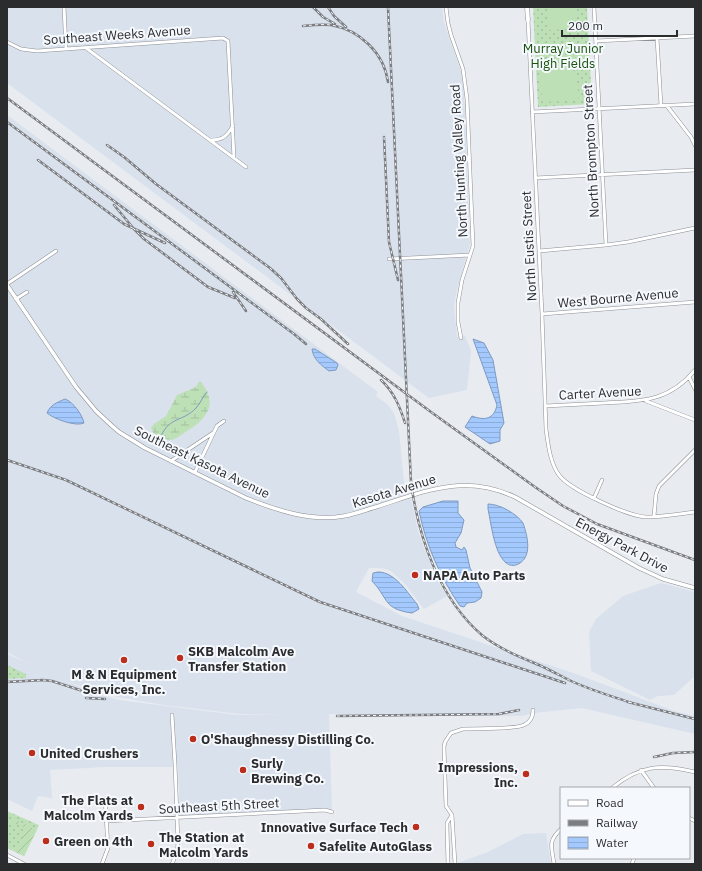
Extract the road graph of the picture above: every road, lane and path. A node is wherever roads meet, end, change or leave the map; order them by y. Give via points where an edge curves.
1 (64, 7) edge
2 (446, 7) edge
3 (527, 7) edge
4 (594, 7) edge
5 (528, 20) joint
6 (695, 36) edge
7 (657, 38) junction
8 (596, 41) junction
9 (7, 42) edge
10 (86, 48) junction
11 (66, 50) junction
12 (695, 104) edge
13 (661, 106) junction
14 (667, 106) junction
15 (599, 109) junction
16 (532, 112) junction
17 (233, 126) junction
18 (210, 140) junction
19 (695, 145) edge
20 (234, 158) junction
21 (246, 167) dead end
22 (695, 170) edge
23 (602, 175) junction
24 (535, 178) junction
25 (695, 228) edge
26 (606, 245) junction
27 (56, 251) dead end
28 (539, 251) junction
29 (470, 256) junction
30 (389, 259) dead end
31 (7, 284) edge
32 (27, 292) dead end
33 (16, 299) junction
34 (695, 302) edge
35 (542, 314) junction
36 (461, 338) dead end
37 (695, 370) edge
38 (689, 378) junction
39 (695, 389) edge
40 (645, 401) junction
41 (545, 406) junction
42 (695, 420) edge
43 (224, 421) dead end
44 (213, 433) junction
45 (695, 450) edge
46 (172, 461) junction
47 (195, 472) junction
48 (602, 480) dead end
49 (594, 498) junction
50 (543, 512) joint
51 (695, 512) edge
52 (654, 516) junction
53 (317, 517) joint
54 (695, 588) edge
55 (533, 710) dead end
56 (172, 715) dead end
57 (641, 770) junction
58 (695, 772) edge
59 (647, 779) junction
60 (613, 787) edge
61 (650, 787) edge
62 (653, 787) edge
63 (105, 798) dead end
64 (332, 812) dead end
65 (452, 815) junction
66 (177, 818) junction
67 (106, 821) junction
68 (560, 830) edge
69 (7, 855) edge
70 (24, 864) edge
71 (102, 864) edge
72 (172, 864) edge
73 (448, 864) edge
74 (455, 864) edge
75 (554, 864) edge

1 - 11 street
2 - 29 street, North Hunting Valley Road via 466,89 473,241
3 - 5 main road, North Eustis Street
4 - 8 street, North Brompton Street
5 - 16 street, North Eustis Street
6 - 7 street
7 - 8 street
7 - 13 street
8 - 15 street, North Brompton Street
9 - 11 street, Southeast Weeks Avenue via 26,50
10 - 11 street, Southeast Weeks Avenue
10 - 17 street, Southeast Weeks Avenue via 223,38 228,41
10 - 18 street
12 - 14 street
13 - 14 street
13 - 15 street
14 - 19 street
15 - 16 street
15 - 23 street, North Brompton Street
16 - 24 street, North Eustis Street
17 - 18 street via 227,136 219,140
17 - 20 street
18 - 20 street
20 - 21 street
22 - 23 street
23 - 24 street
23 - 26 street, North Brompton Street
24 - 28 street, North Eustis Street
25 - 26 street
26 - 28 street
27 - 31 street
28 - 35 street, North Eustis Street
29 - 30 street
29 - 36 street, North Hunting Valley Road via 458,303
31 - 33 street, Southeast Kasota Avenue
32 - 33 street
33 - 46 street, Southeast Kasota Avenue via 76,387 96,411 119,432
34 - 35 street, West Bourne Avenue
35 - 41 street, North Eustis Street
37 - 38 street, Carter Avenue
38 - 39 street
38 - 40 street, Carter Avenue via 668,392
40 - 41 street, Carter Avenue
40 - 42 street
41 - 49 street, North Eustis Street via 549,448 555,466 563,480
43 - 44 street
44 - 46 street
44 - 47 street
45 - 52 street via 658,486
46 - 47 street, Southeast Kasota Avenue
47 - 53 street, Southeast Kasota Avenue via 263,505
48 - 49 street
49 - 52 street via 631,514
50 - 53 street, Kasota Avenue via 504,492 479,486 455,485 429,490 352,514
50 - 54 street, Energy Park Drive via 645,571
51 - 52 street
55 - 65 street via 530,720 520,726 463,729 447,737 444,747 446,806
56 - 66 street
57 - 58 street via 668,767
57 - 59 street
57 - 60 street
59 - 61 street
59 - 62 street
63 - 67 street
64 - 66 street, Southeast 5th Street via 325,810
65 - 73 street via 446,827
65 - 74 street
66 - 67 street, Southeast 5th Street
66 - 72 street via 178,843
67 - 71 street via 108,848
68 - 75 street via 552,837 551,842
69 - 70 street

